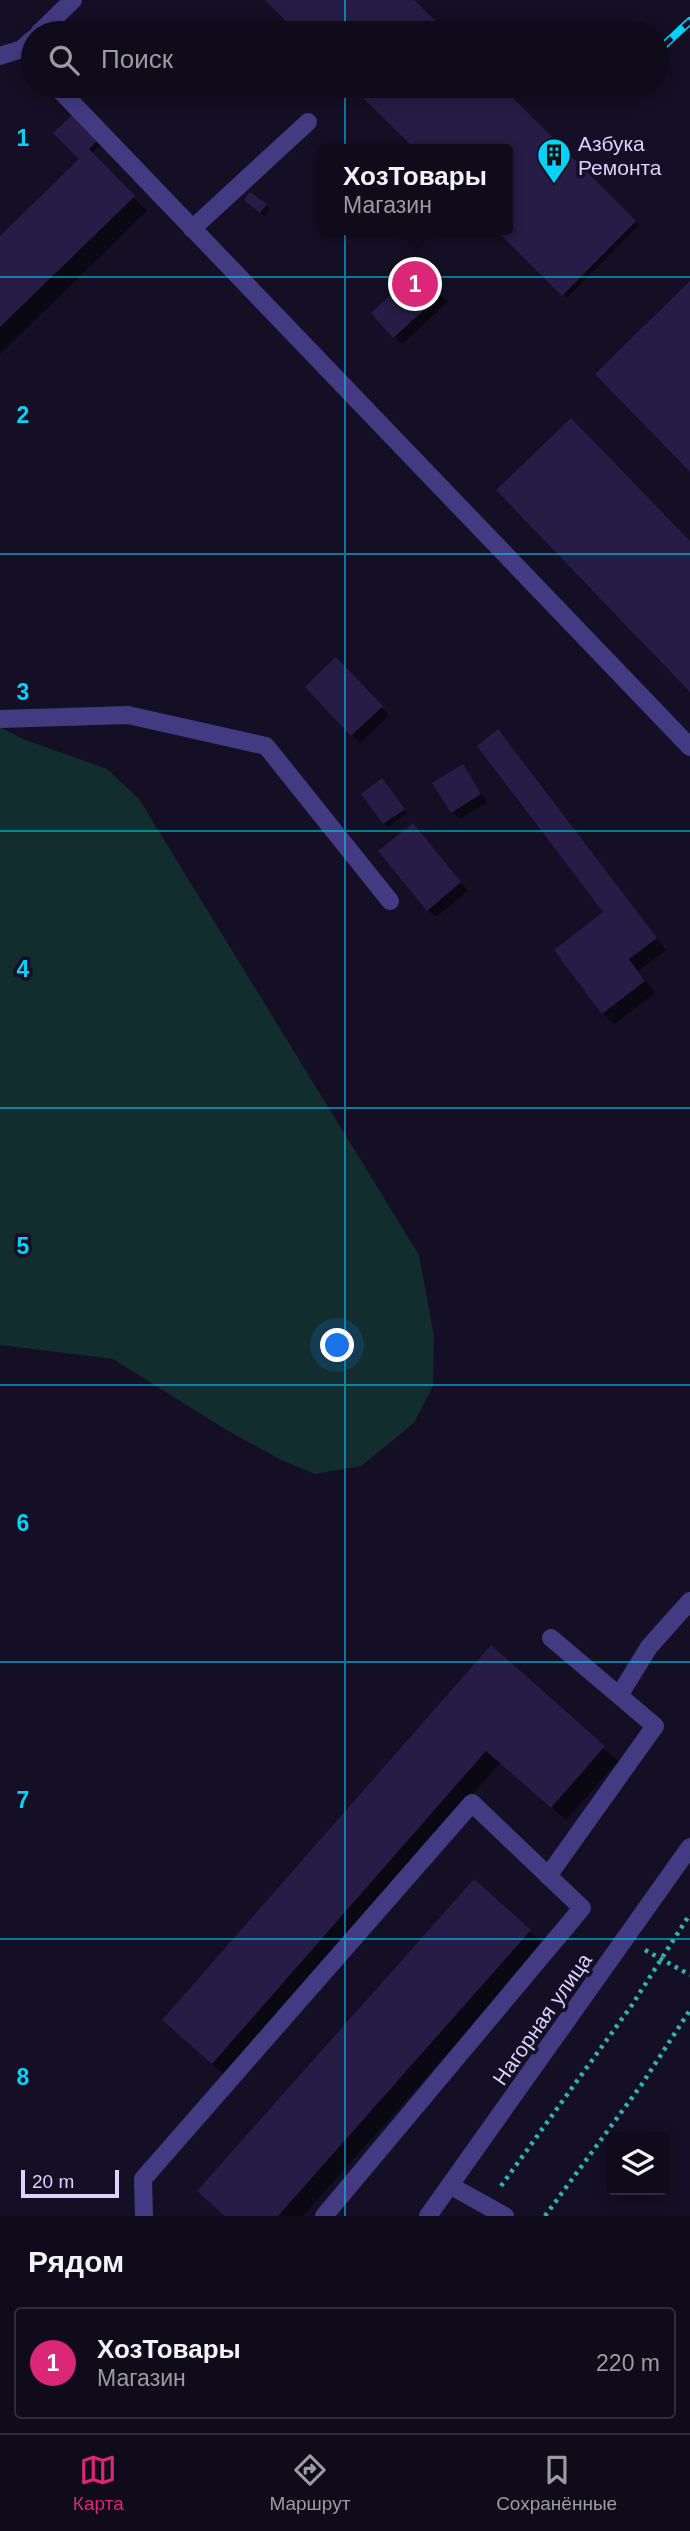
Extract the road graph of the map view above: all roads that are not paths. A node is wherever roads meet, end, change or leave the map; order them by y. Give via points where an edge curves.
1 (73, 0) edge
2 (51, 21) edge
3 (21, 52) edge
4 (0, 56) edge
5 (67, 98) edge
6 (308, 122) dead end
7 (192, 229) junction
8 (0, 719) edge
9 (690, 747) edge
10 (390, 901) dead end
11 (690, 1601) edge
12 (551, 1638) dead end
13 (620, 1694) junction
14 (690, 1847) edge
15 (548, 1876) junction
16 (451, 2186) junction
17 (144, 2216) edge
18 (324, 2216) edge
19 (428, 2216) edge
20 (505, 2216) edge

1 - 2 street
3 - 4 street
5 - 7 street
6 - 7 street
7 - 9 street
8 - 10 street via 128,715 266,746
11 - 13 street via 649,1647
12 - 13 street
13 - 15 street via 655,1726
14 - 16 street, Нагорная улица
15 - 17 street via 472,1803 144,2179
15 - 18 street via 582,1908
16 - 19 street, Нагорная улица
16 - 20 street

